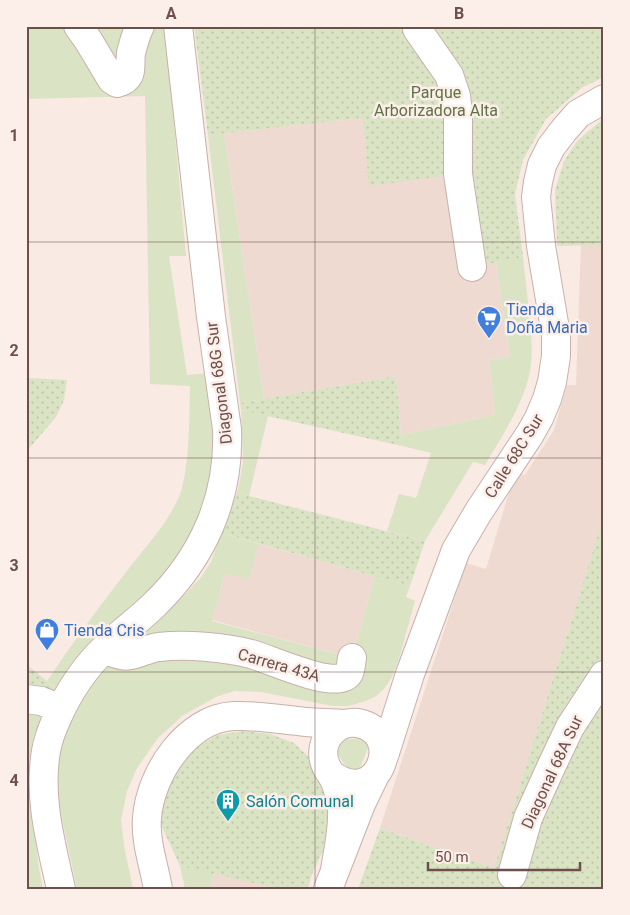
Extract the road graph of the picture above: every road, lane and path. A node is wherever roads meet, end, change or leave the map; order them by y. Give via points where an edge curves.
1 (78, 26) edge
2 (140, 26) edge
3 (178, 26) edge
4 (417, 26) edge
5 (604, 99) edge
6 (472, 267) dead end
7 (104, 649) junction
8 (352, 658) dead end
9 (410, 674) junction
10 (604, 675) edge
11 (26, 698) edge
12 (61, 709) junction
13 (264, 718) junction
14 (350, 723) junction
15 (380, 764) junction
16 (329, 770) junction
17 (512, 875) dead end
18 (331, 880) edge
19 (61, 889) edge
20 (158, 889) edge

1 - 2 street via 112,80 118,83 125,81 129,74 131,54
3 - 7 street, Diagonal 68G Sur via 227,429 227,466 215,512 184,572 154,605
4 - 6 street via 449,75 456,96 458,174
5 - 9 street, Calle 68C Sur via 578,114 564,130 551,147 538,182 536,197 541,246 556,335 556,356 547,399 530,434 456,550
7 - 8 street, Carrera 43A via 125,656 156,647 221,649 251,654 332,680 348,674
7 - 12 street, Diagonal 68G Sur via 88,666
9 - 14 street, Calle 68C Sur via 395,700 380,716
9 - 15 street, Calle 68C Sur
10 - 17 street, Diagonal 68A Sur via 570,727 552,765 528,818
11 - 12 street
12 - 19 street, Diagonal 68G Sur via 46,750 43,789 44,810
13 - 14 street
13 - 16 street via 278,722 306,741
13 - 20 street via 234,716 206,723 193,732 166,764 154,786 147,818
14 - 15 street via 364,724 379,737 383,746
14 - 16 street via 335,728 323,746
15 - 16 street via 369,779 360,783 340,781
15 - 18 street, Calle 68C Sur
16 - 18 street, Calle 68C Sur via 337,786 342,810

